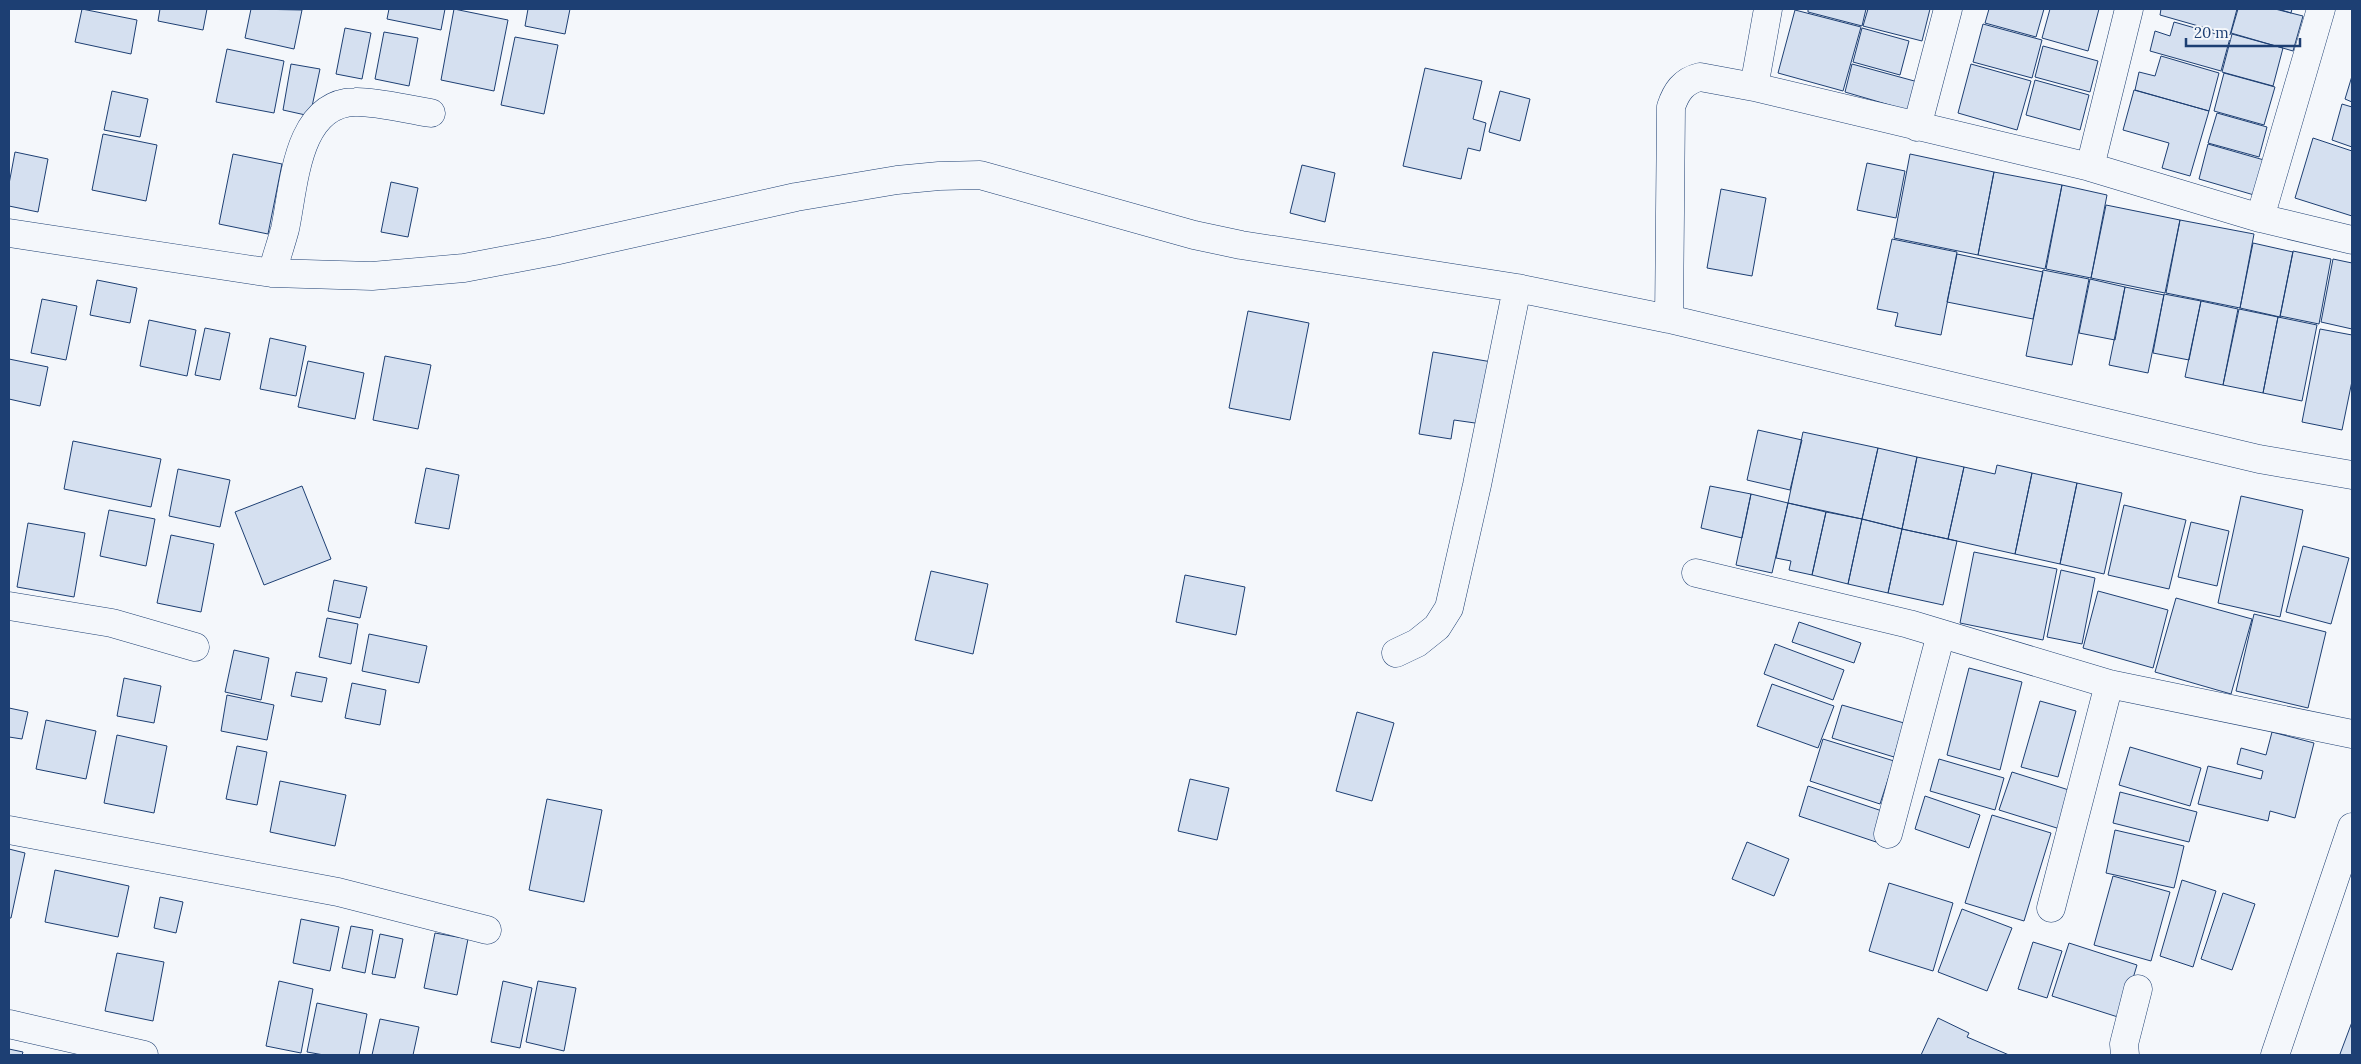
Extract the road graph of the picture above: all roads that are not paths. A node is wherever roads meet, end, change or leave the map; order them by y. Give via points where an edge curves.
1 (1768, 9) edge
2 (1948, 9) edge
3 (2128, 9) edge
4 (2321, 9) edge
5 (1754, 87) junction
6 (431, 113) dead end
7 (1917, 127) junction
8 (2090, 167) junction
9 (2260, 218) junction
10 (9, 233) edge
11 (2352, 240) edge
12 (272, 273) junction
13 (1517, 288) junction
14 (1669, 319) junction
15 (2352, 475) edge
16 (1696, 573) dead end
17 (9, 606) edge
18 (1941, 634) junction
19 (196, 647) dead end
20 (1396, 653) dead end
21 (2109, 684) junction
22 (2352, 734) edge
23 (2352, 827) edge
24 (9, 830) edge
25 (1888, 834) dead end
26 (2051, 908) dead end
27 (487, 930) dead end
28 (2138, 989) dead end
29 (9, 1024) edge
30 (144, 1055) edge
31 (2125, 1055) edge
32 (2274, 1055) edge

1 - 5 street
2 - 7 street
3 - 8 street
4 - 9 street
5 - 7 street
5 - 14 street via 1700,77 1676,92 1671,107
6 - 12 street via 354,102 338,105 321,116 308,132 294,169 284,229
7 - 8 street
8 - 9 street
9 - 11 street
10 - 12 street
12 - 13 street via 372,276 464,268 796,197 897,180 980,175 1194,235 1241,245
13 - 14 street
13 - 20 street via 1449,608 1437,627 1417,643
14 - 15 street via 2250,457
16 - 18 street
17 - 19 street via 112,623
18 - 21 street
18 - 25 street
21 - 22 street
21 - 26 street
23 - 32 street
24 - 27 street via 338,892
28 - 31 street via 2124,1044
29 - 30 street

